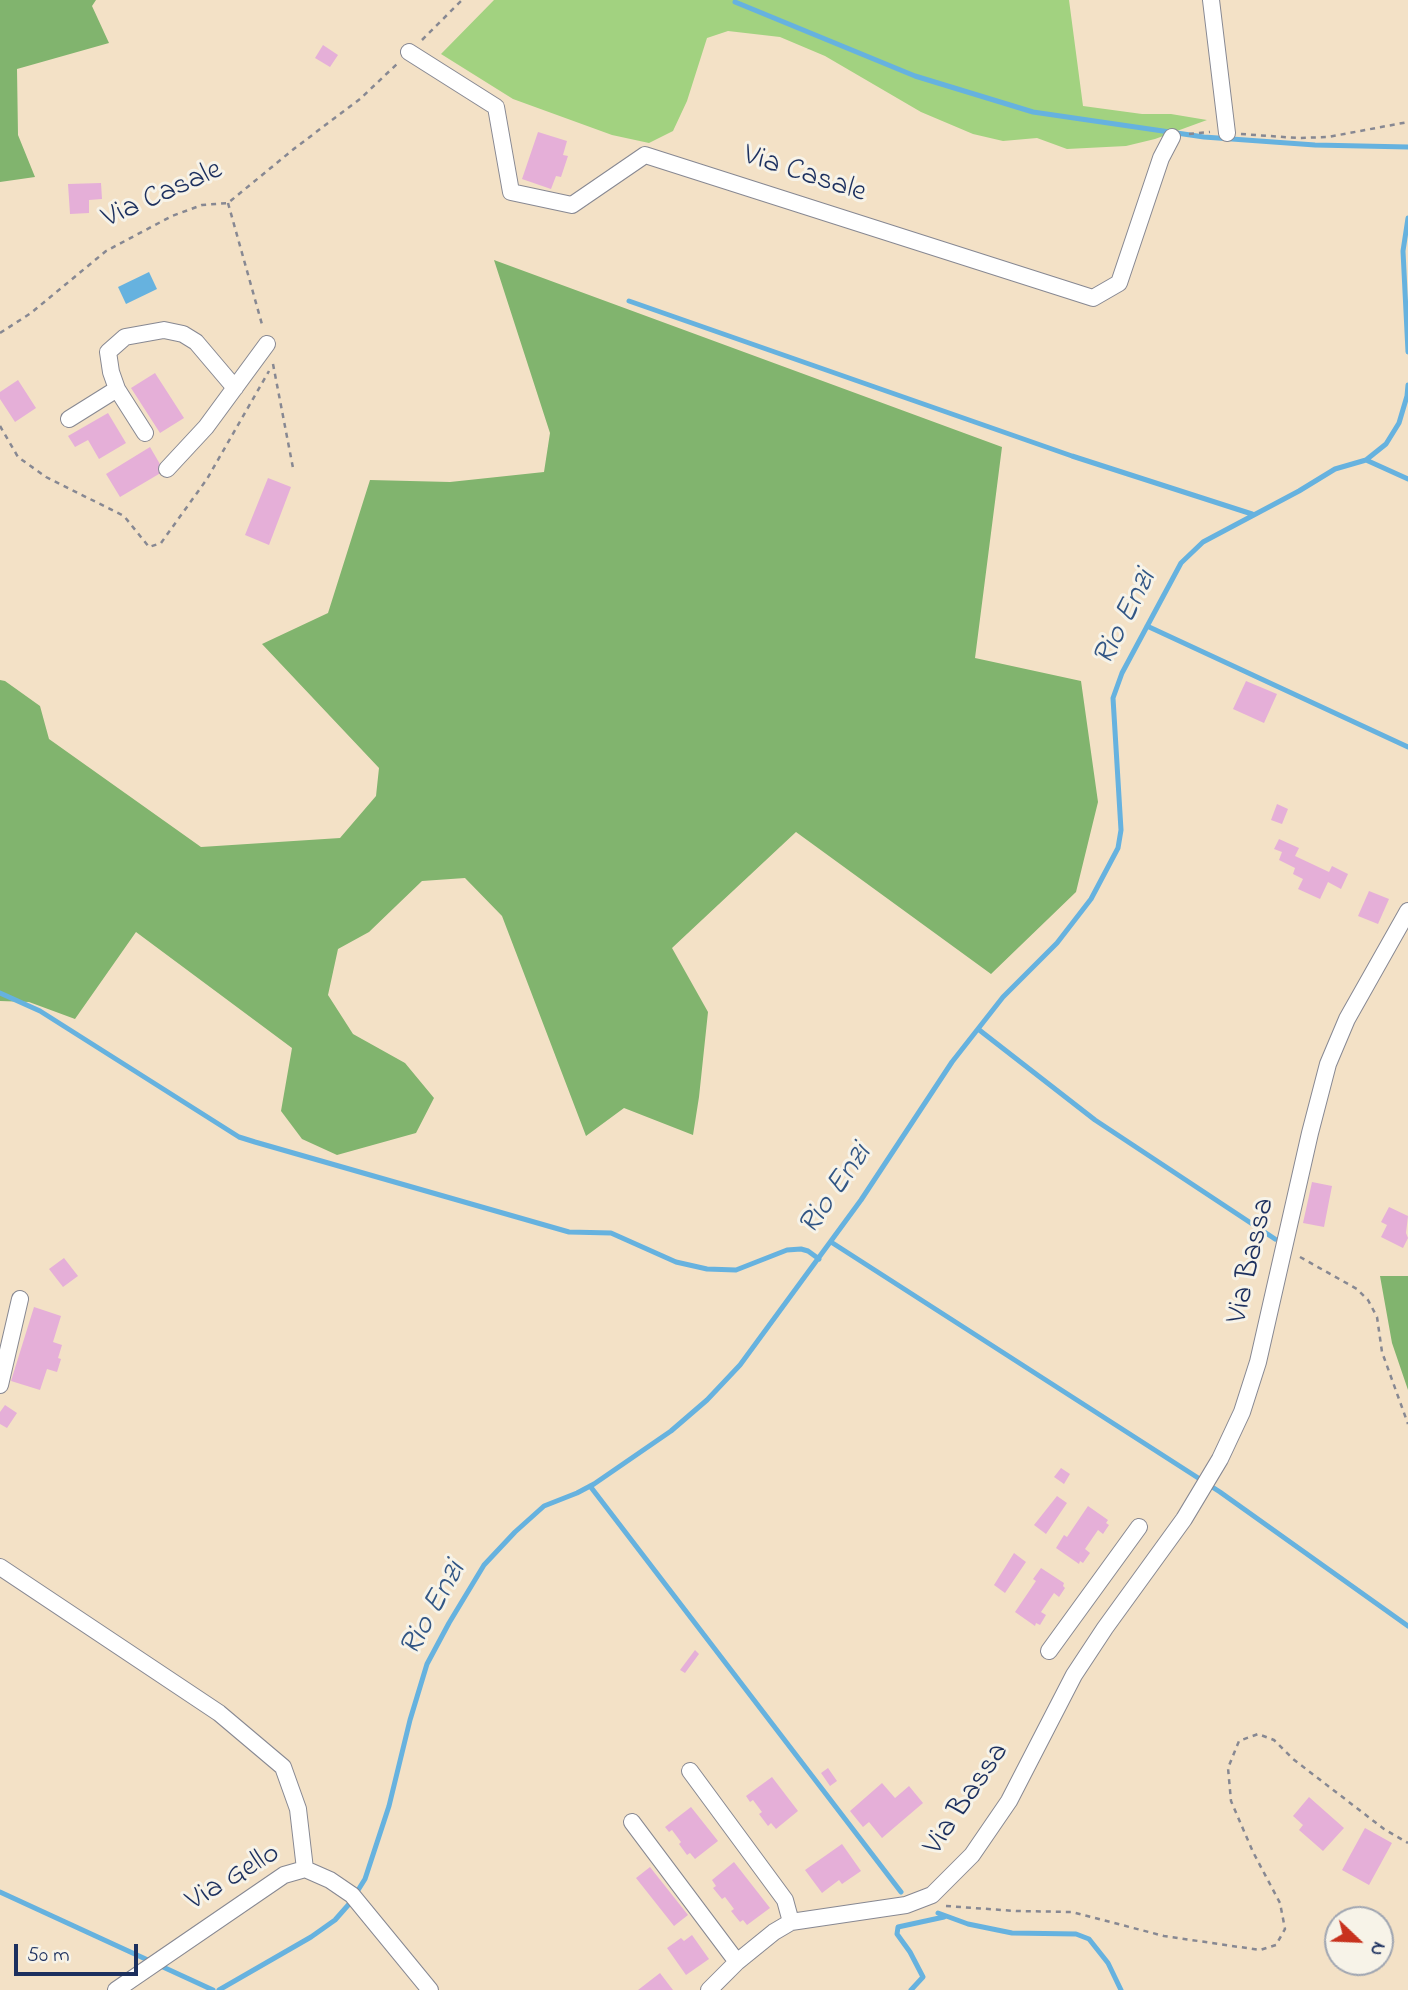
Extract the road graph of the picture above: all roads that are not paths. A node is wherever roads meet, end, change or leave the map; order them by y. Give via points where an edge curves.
1 (1211, 0) edge
2 (409, 52) road end
3 (1227, 133) road end
4 (1172, 137) dead end
5 (267, 344) road end
6 (235, 388) junction
7 (117, 389) junction
8 (69, 419) dead end
9 (145, 433) dead end
10 (167, 468) dead end
11 (1408, 911) edge
12 (20, 1299) dead end
13 (0, 1385) edge
14 (1139, 1527) dead end
15 (0, 1567) edge
16 (1095, 1590) junction
17 (1119, 1608) junction
18 (1049, 1651) dead end
19 (690, 1770) dead end
20 (632, 1822) dead end
21 (305, 1869) junction
22 (792, 1922) junction
23 (737, 1962) junction
24 (116, 1990) edge
25 (430, 1990) edge
26 (709, 1990) edge

1 - 3 street
2 - 4 street, Via Casale via 496,107 512,192 572,205 645,155 1093,298 1119,283
5 - 6 street
6 - 7 street via 196,342 164,330 125,337 108,352
6 - 10 street
7 - 8 street
7 - 9 street
11 - 17 street, Via Bassa via 1347,1019 1328,1064 1258,1362 1242,1412 1184,1519
12 - 13 street
14 - 16 street
15 - 21 street via 219,1713 283,1767 298,1809
16 - 17 street
16 - 18 street
17 - 22 street, Via Bassa via 1074,1675 1009,1801 972,1855 920,1900
19 - 22 street via 785,1900
20 - 23 street
21 - 24 street, Via Gello via 284,1875
21 - 25 street, Via Gello via 356,1899
22 - 23 street
23 - 26 street

